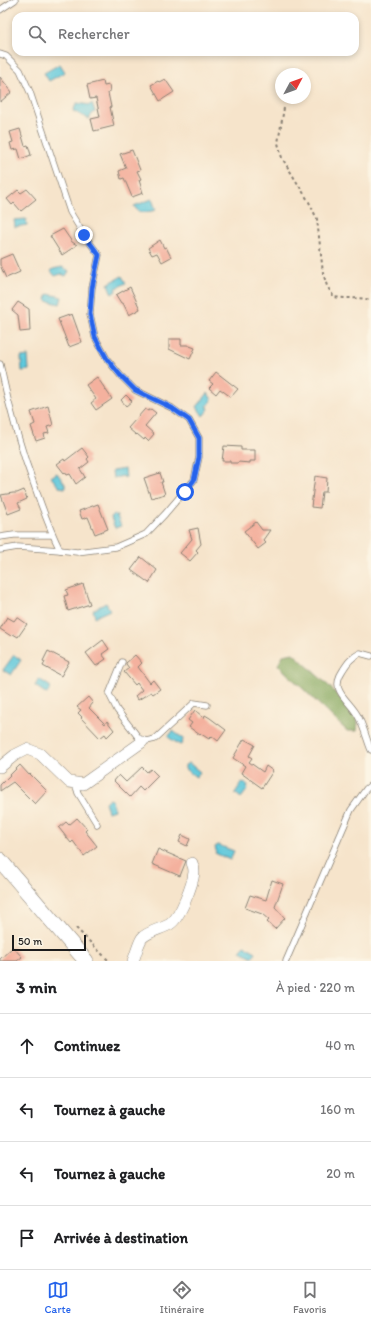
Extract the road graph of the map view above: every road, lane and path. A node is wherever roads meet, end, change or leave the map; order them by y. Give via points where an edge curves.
1 (15, 0) edge
2 (0, 10) edge
3 (0, 54) edge
4 (284, 108) dead end
5 (371, 300) edge
6 (0, 364) edge
7 (52, 535) junction
8 (0, 537) edge
9 (0, 550) edge
10 (60, 550) junction
11 (371, 656) edge
12 (122, 662) dead end
13 (207, 705) dead end
14 (142, 742) junction
15 (371, 750) edge
16 (0, 767) edge
17 (75, 783) junction
18 (371, 785) edge
19 (97, 824) dead end
20 (0, 860) edge
21 (192, 863) dead end
22 (86, 961) edge
23 (133, 961) edge
24 (286, 961) edge

1 - 2 lane
3 - 10 lane via 6,56 20,70 30,92 70,212 99,255 90,314 95,337 107,359 135,390 172,408 189,420 199,438 199,457 194,480 146,534 116,547 77,552
4 - 5 path via 278,143 282,158 317,219 323,273 327,286 334,297
6 - 7 lane via 22,453
7 - 8 lane
7 - 10 lane
9 - 10 lane via 18,547
11 - 15 lane via 360,653 351,658 338,676 336,684 360,718
12 - 14 lane via 109,694 117,710
13 - 14 lane via 194,703 155,739
14 - 17 street via 82,784
16 - 17 street via 27,749 40,754 69,782
17 - 19 lane via 78,793
18 - 24 lane via 351,810
20 - 22 main road
21 - 23 street via 193,877 183,909 172,923 142,938

